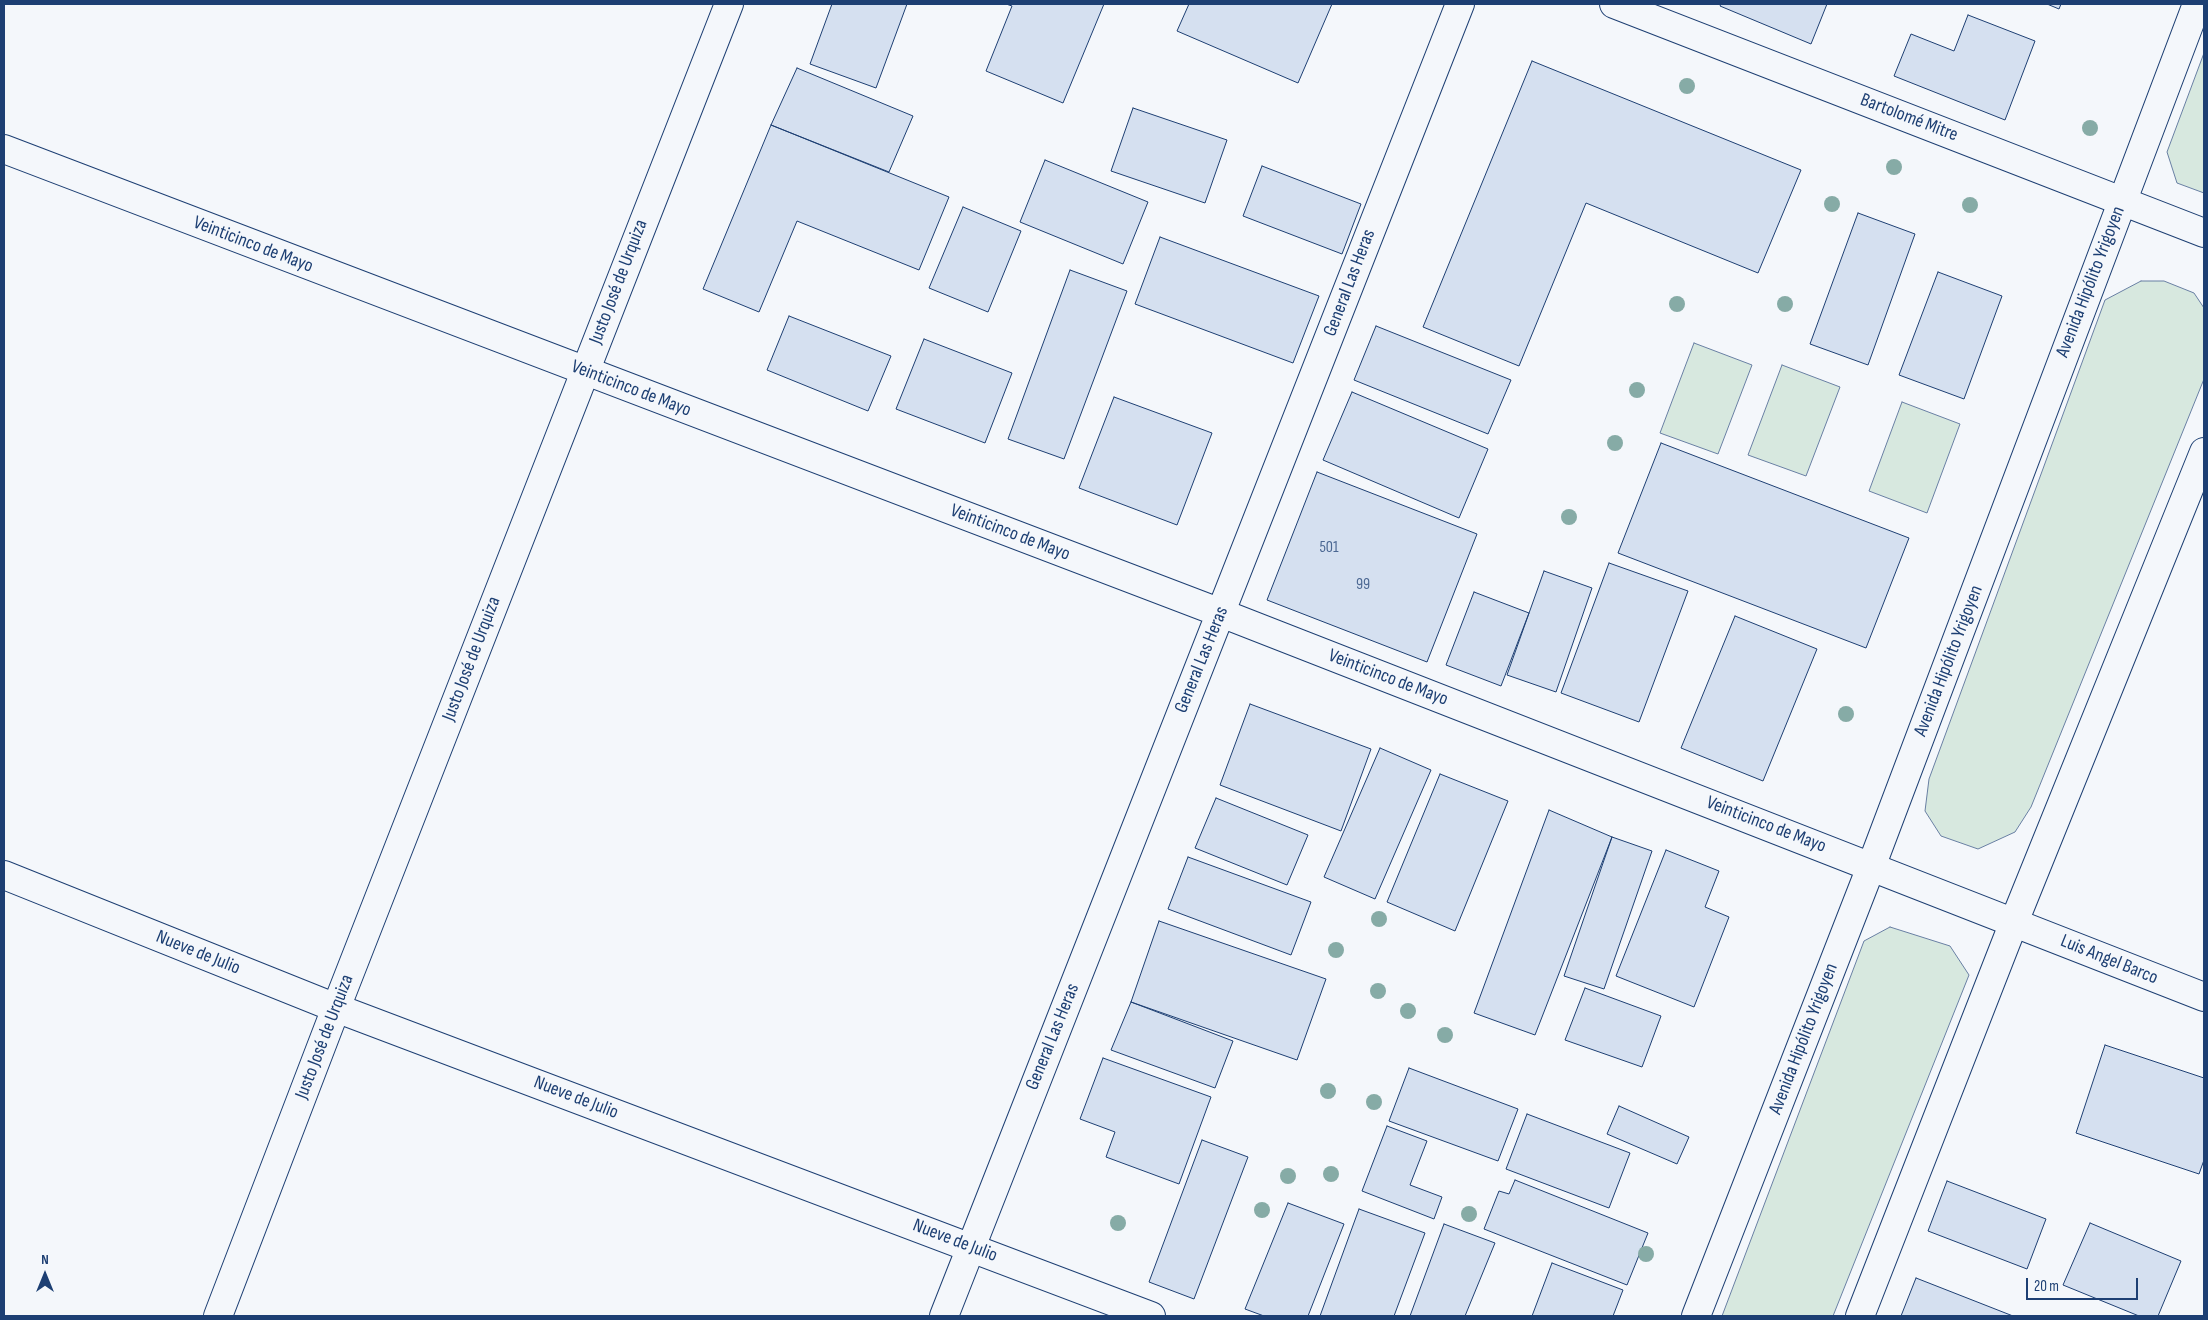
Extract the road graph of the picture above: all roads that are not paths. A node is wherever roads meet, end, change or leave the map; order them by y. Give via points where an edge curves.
1 (729, 4) edge
2 (1460, 4) edge
3 (1614, 4) edge
4 (2197, 4) edge
5 (4, 150) edge
6 (2122, 201) junction
7 (2204, 233) edge
8 (584, 372) junction
9 (2204, 452) edge
10 (1221, 613) junction
11 (1872, 867) junction
12 (4, 875) edge
13 (2014, 922) junction
14 (2204, 997) edge
15 (336, 1008) junction
16 (970, 1246) junction
17 (218, 1316) edge
18 (944, 1316) edge
19 (1151, 1316) edge
20 (1696, 1316) edge
21 (1860, 1316) edge

1 - 8 street, Justo José de Urquiza
2 - 10 street, General Las Heras
3 - 6 street, Bartolomé Mitre
4 - 6 street, Avenida Hipólito Yrigoyen
5 - 8 street, Veinticinco de Mayo
6 - 7 street, Bartolomé Mitre
6 - 11 street, Avenida Hipólito Yrigoyen
8 - 10 street, Veinticinco de Mayo
8 - 15 street, Justo José de Urquiza
9 - 13 street
10 - 11 street, Veinticinco de Mayo
10 - 16 street, General Las Heras
11 - 13 street, Veinticinco de Mayo
11 - 20 street, Avenida Hipólito Yrigoyen
12 - 15 street, Nueve de Julio
13 - 14 street, Luis Angel Barco
13 - 21 street
15 - 16 street, Nueve de Julio
15 - 17 street, Justo José de Urquiza
16 - 18 street, General Las Heras
16 - 19 street, Nueve de Julio

